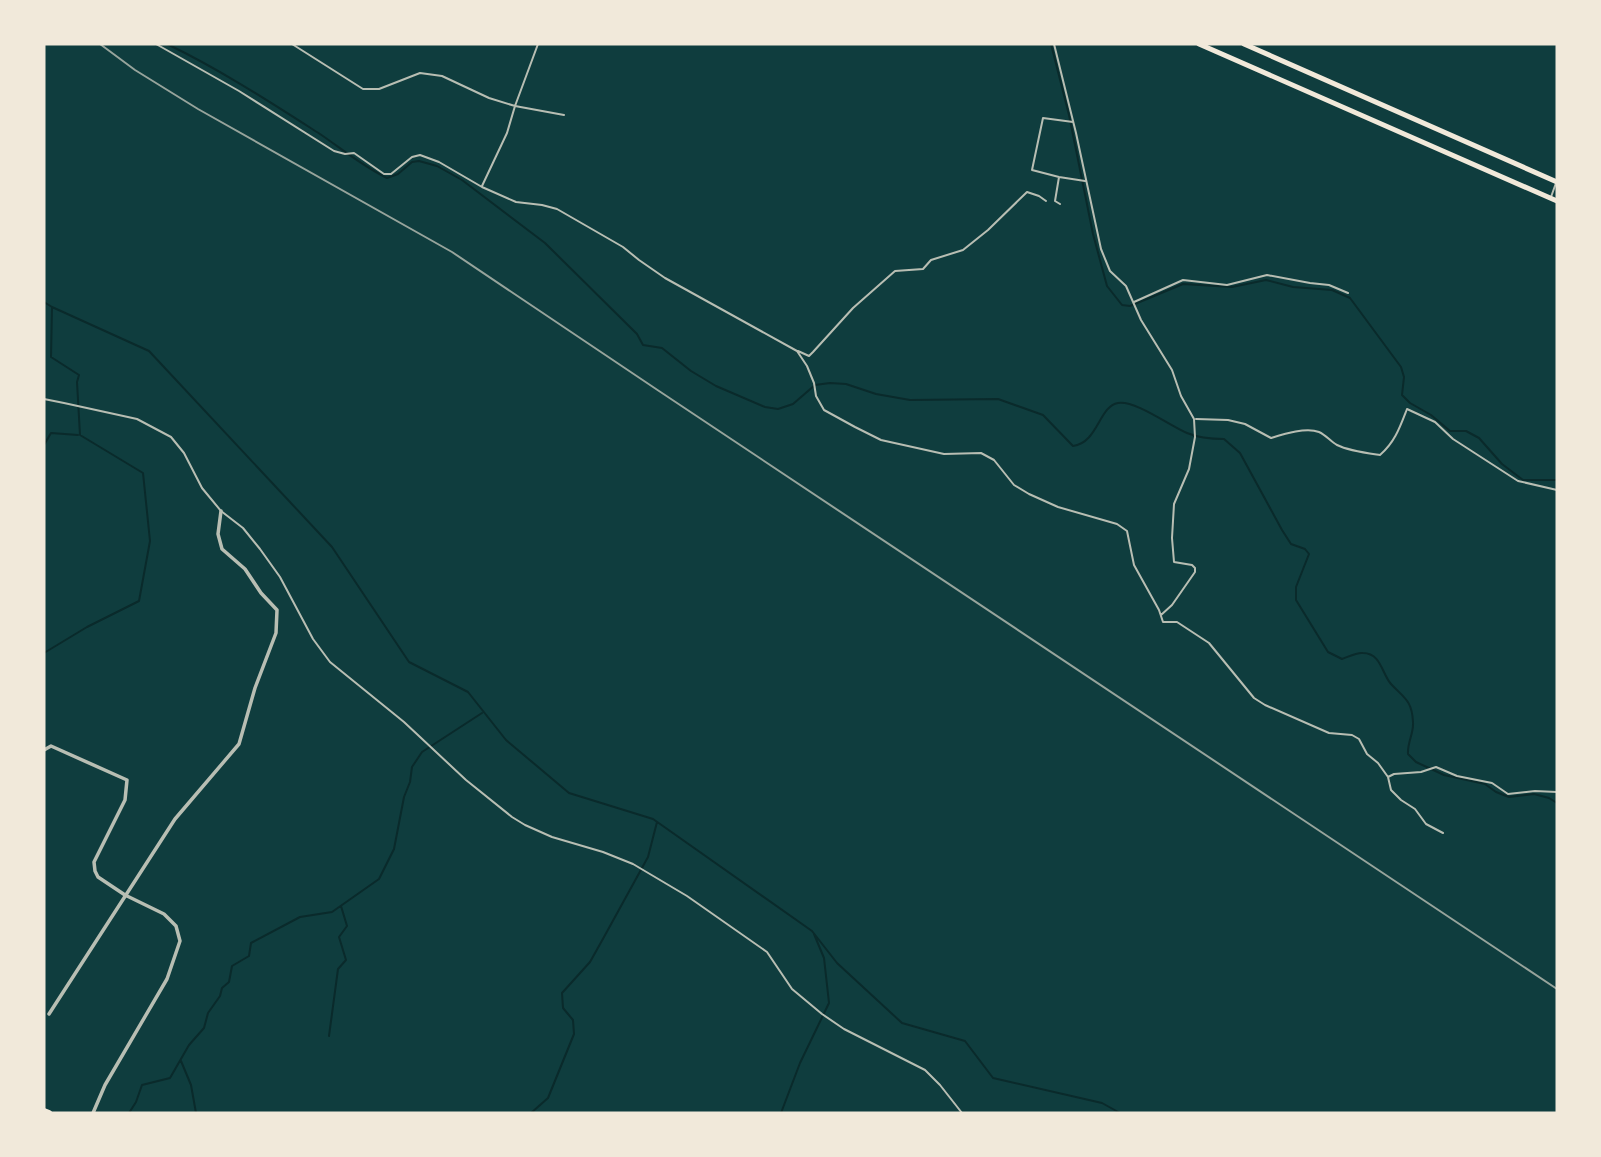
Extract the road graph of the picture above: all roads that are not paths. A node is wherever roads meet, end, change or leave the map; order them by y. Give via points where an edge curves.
1 (156, 44) edge
2 (292, 44) edge
3 (538, 44) edge
4 (1054, 44) edge
5 (1199, 44) edge
6 (1244, 44) edge
7 (515, 106) junction
8 (564, 115) dead end
9 (1074, 122) junction
10 (1059, 177) junction
11 (1086, 181) junction
12 (1557, 181) edge
13 (482, 187) junction
14 (1550, 198) junction
15 (1046, 201) dead end
16 (1557, 201) edge
17 (1060, 204) dead end
18 (1348, 293) dead end
19 (1133, 302) junction
20 (797, 351) junction
21 (44, 400) edge
22 (1194, 419) junction
23 (1557, 490) edge
24 (221, 511) junction
25 (1161, 615) junction
26 (44, 750) edge
27 (1388, 777) junction
28 (1557, 792) edge
29 (1443, 833) dead end
30 (125, 895) junction
31 (49, 1014) dead end
32 (44, 1111) edge
33 (49, 1113) edge
34 (93, 1113) edge
35 (962, 1113) edge

1 - 13 lane via 334,150 354,153 384,174 420,155
2 - 7 lane via 363,89 379,89 420,73 442,76
3 - 7 lane
4 - 9 lane
5 - 14 main road
6 - 12 main road
7 - 8 lane
7 - 13 lane
9 - 10 lane via 1043,118 1032,170
9 - 11 lane
10 - 11 lane
10 - 17 lane via 1055,201
11 - 19 lane via 1101,249 1110,271
12 - 14 lane
13 - 20 lane via 516,202 557,209 623,247 665,278
14 - 16 main road
15 - 20 lane via 1027,192 962,250 931,260 923,269 895,271 809,356
18 - 19 lane via 1329,285 1267,275 1227,285 1183,280
19 - 22 lane
20 - 25 lane via 824,410 855,428 881,440 944,454 981,453 1030,494 1127,531 1134,565
21 - 24 lane via 137,419 164,433 184,453 202,488
22 - 23 lane via 1245,424 1271,438 1319,432 1337,445 1380,455 1399,431 1407,409 1435,422 1518,481
22 - 25 lane via 1195,437 1189,468 1174,504 1172,538 1174,562 1192,565 1195,572
24 - 30 street via 218,534 222,549 245,569 277,610 276,633 239,744 174,819
24 - 35 lane via 260,549 330,662 466,780 512,817 552,838 633,864 687,896 767,952 792,989 822,1014 925,1070
25 - 27 lane via 1163,622 1177,622 1209,643 1265,705 1329,733 1359,739
26 - 30 street via 51,746 127,780 125,800 94,862 98,877
27 - 28 lane via 1436,767 1492,783 1508,794
27 - 29 lane via 1391,790 1426,824
30 - 31 street
30 - 34 street via 164,914 176,926 180,941 167,979
32 - 33 highway

